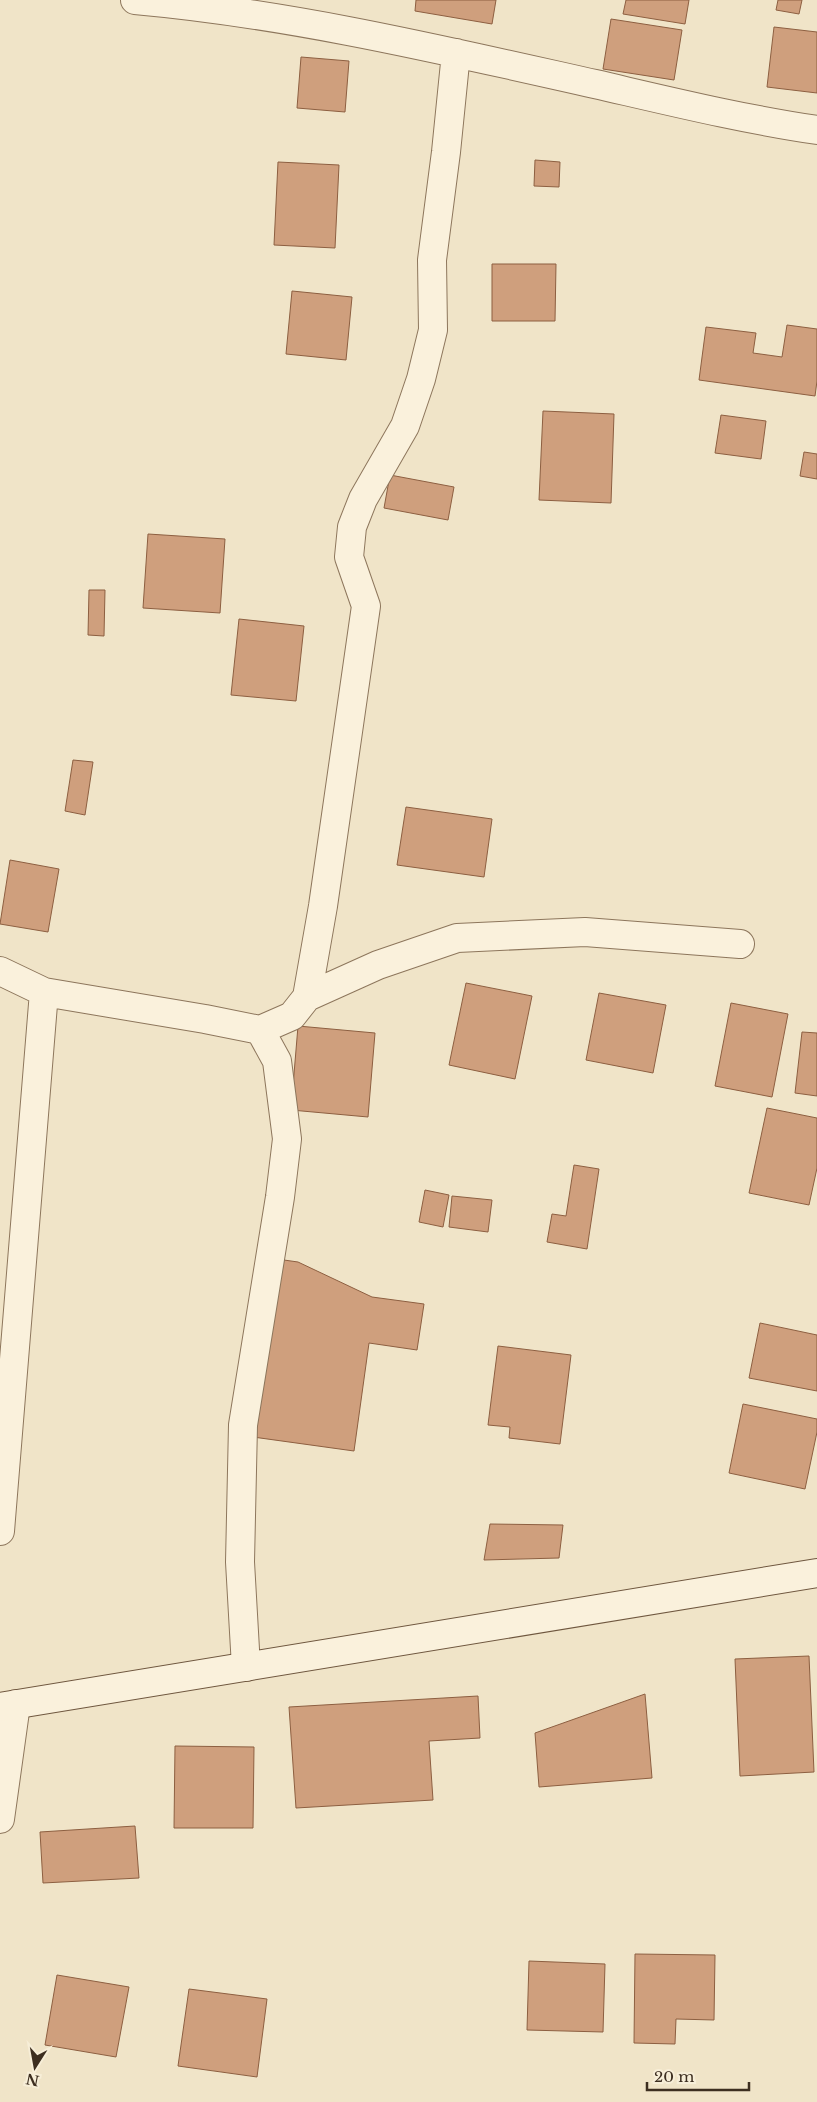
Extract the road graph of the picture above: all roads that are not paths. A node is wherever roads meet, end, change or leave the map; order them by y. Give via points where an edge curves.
1 (135, 0) edge
2 (456, 53) junction
3 (817, 130) edge
4 (740, 944) dead end
5 (0, 971) edge
6 (44, 992) junction
7 (307, 997) junction
8 (260, 1030) junction
9 (0, 1531) edge
10 (817, 1573) edge
11 (246, 1667) junction
12 (8, 1706) edge
13 (0, 1818) edge

1 - 2 street via 303,22
2 - 3 street via 722,113
2 - 7 street via 432,260 433,330 406,426 363,500 352,527 348,557 366,606
4 - 7 street via 585,932 457,938 378,965
5 - 6 street
6 - 8 street
6 - 9 street
7 - 8 street via 292,1016
8 - 11 street via 277,1061 287,1139 243,1425 240,1562
10 - 11 street
11 - 12 street
12 - 13 street

